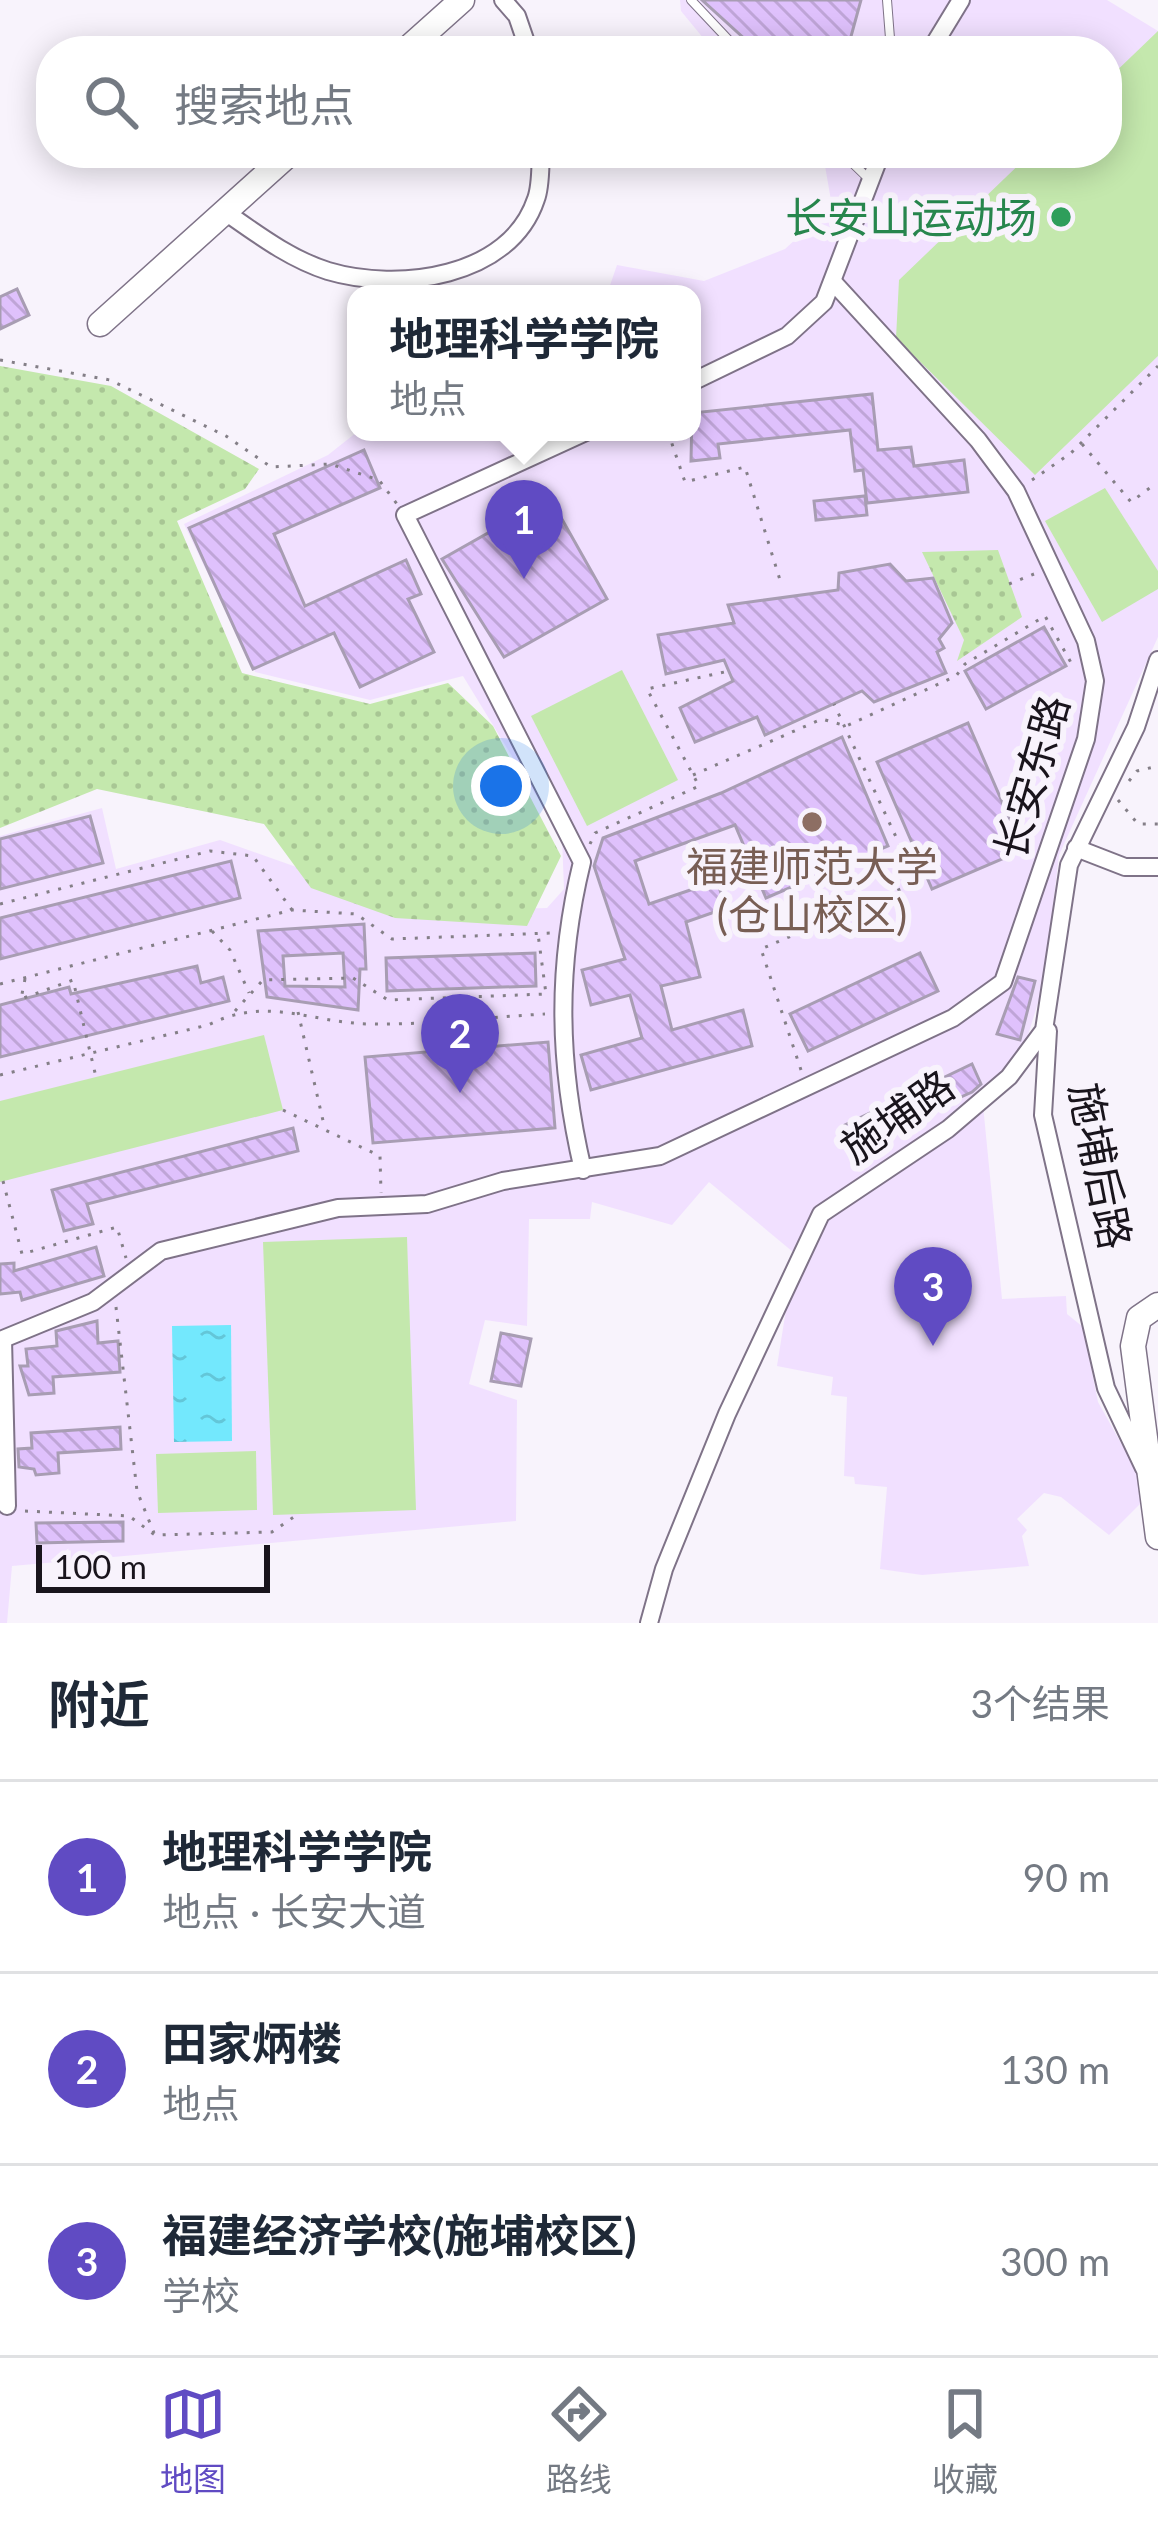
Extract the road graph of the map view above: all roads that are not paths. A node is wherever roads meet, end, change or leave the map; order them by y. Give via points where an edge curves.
1 (462, 0) edge
2 (503, 0) edge
3 (691, 0) edge
4 (886, 0) edge
5 (961, 0) edge
6 (422, 36) edge
7 (524, 36) edge
8 (725, 36) edge
9 (890, 36) edge
10 (939, 36) edge
11 (273, 168) edge
12 (539, 168) edge
13 (858, 168) edge
14 (876, 168) edge
15 (871, 181) junction
16 (224, 211) junction
17 (835, 284) junction
18 (100, 324) dead end
19 (701, 378) edge
20 (566, 441) edge
21 (1158, 660) edge
22 (1076, 848) junction
23 (1158, 867) edge
24 (1051, 1012) junction
25 (583, 1170) junction
26 (1158, 1304) edge
27 (1150, 1480) junction
28 (7, 1506) road end
29 (1158, 1537) edge
30 (649, 1623) edge

1 - 6 street
2 - 7 street
3 - 8 lane
4 - 9 lane
5 - 10 street
11 - 16 street
12 - 16 street via 536,200 505,248 446,274 381,280 328,271
13 - 15 lane
14 - 15 street
15 - 17 street
16 - 18 street
17 - 19 street via 787,336
17 - 25 street, 长安东路 via 1016,491 1086,641 1095,681 1086,739 1003,982 953,1018 660,1156
20 - 25 street via 405,515 582,862 565,932 559,1013
21 - 22 street, 施埔路
22 - 23 street via 1124,868
22 - 24 street, 施埔路 via 1064,884
24 - 27 street, 施埔后路 via 1043,1115 1106,1388
24 - 30 street, 施埔路 via 1001,1084 934,1140 821,1214 728,1414
25 - 28 street, 长安东路 via 503,1181 427,1204 338,1208 161,1251 93,1302 3,1339
26 - 27 street via 1139,1318 1133,1346
27 - 29 street, 施埔后路

